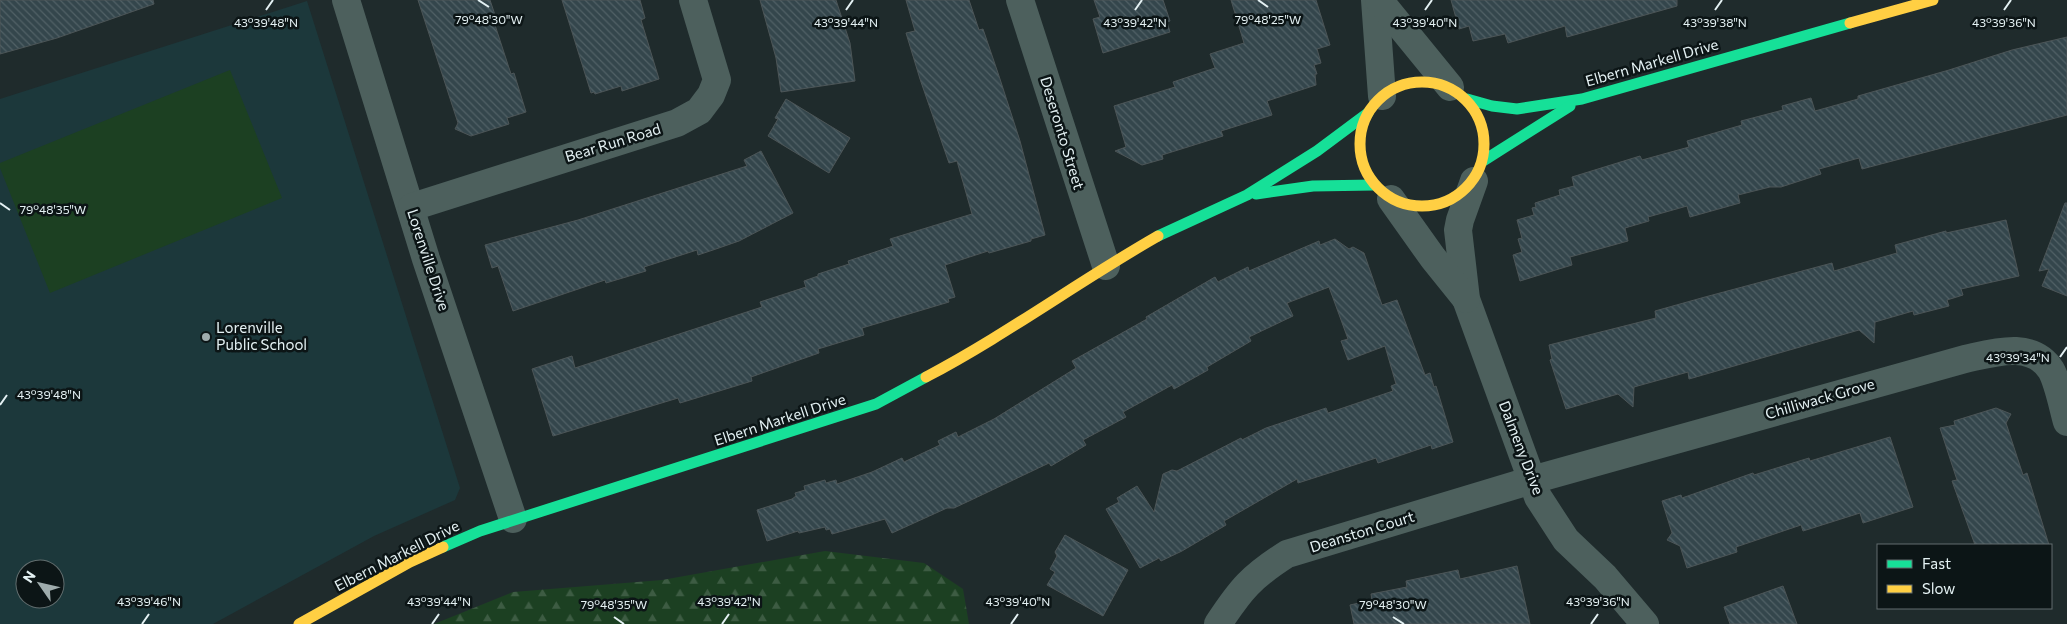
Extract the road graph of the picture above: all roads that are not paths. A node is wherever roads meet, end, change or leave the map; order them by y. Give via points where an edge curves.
1 (346, 0) edge
2 (693, 0) edge
3 (1020, 0) edge
4 (1375, 0) edge
5 (1380, 0) edge
6 (1933, 0) edge
7 (1458, 93) junction
8 (1582, 98) junction
9 (1375, 104) junction
10 (1479, 171) junction
11 (1383, 192) junction
12 (1247, 196) junction
13 (412, 207) junction
14 (1106, 266) junction
15 (1466, 299) junction
16 (2067, 422) edge
17 (1532, 480) junction
18 (513, 519) junction
19 (299, 624) edge
20 (1218, 624) edge
21 (1645, 624) edge

1 - 13 street, Lorenville Drive
2 - 13 street, Bear Run Road via 717,80 699,111 677,123
3 - 14 street, Deseronto Street
4 - 9 street
5 - 7 street
6 - 8 street, Elbern Markell Drive
7 - 8 street, Elbern Markell Drive via 1492,106 1517,109
7 - 9 street via 1428,81 1405,84
7 - 10 street via 1480,118 1483,129 1485,139
8 - 10 street, Elbern Markell Drive
9 - 11 street via 1360,133 1360,155 1368,176
9 - 12 street, Elbern Markell Drive via 1317,151
10 - 11 street via 1454,198 1434,206 1412,206
10 - 15 street, Dalmeny Drive via 1458,230
11 - 12 street, Elbern Markell Drive via 1313,186
11 - 15 street, Dalmeny Drive
12 - 14 street, Elbern Markell Drive via 1173,228
13 - 18 street, Lorenville Drive via 426,259
14 - 18 street, Elbern Markell Drive via 969,355 876,404
15 - 17 street, Dalmeny Drive
16 - 17 street, Chilliwack Grove via 2052,370 2036,354 2004,350
17 - 20 street, Deanston Court via 1287,554 1257,574 1237,594
17 - 21 street, Dalmeny Drive via 1538,497 1566,540 1605,577
18 - 19 street, Elbern Markell Drive via 444,545

